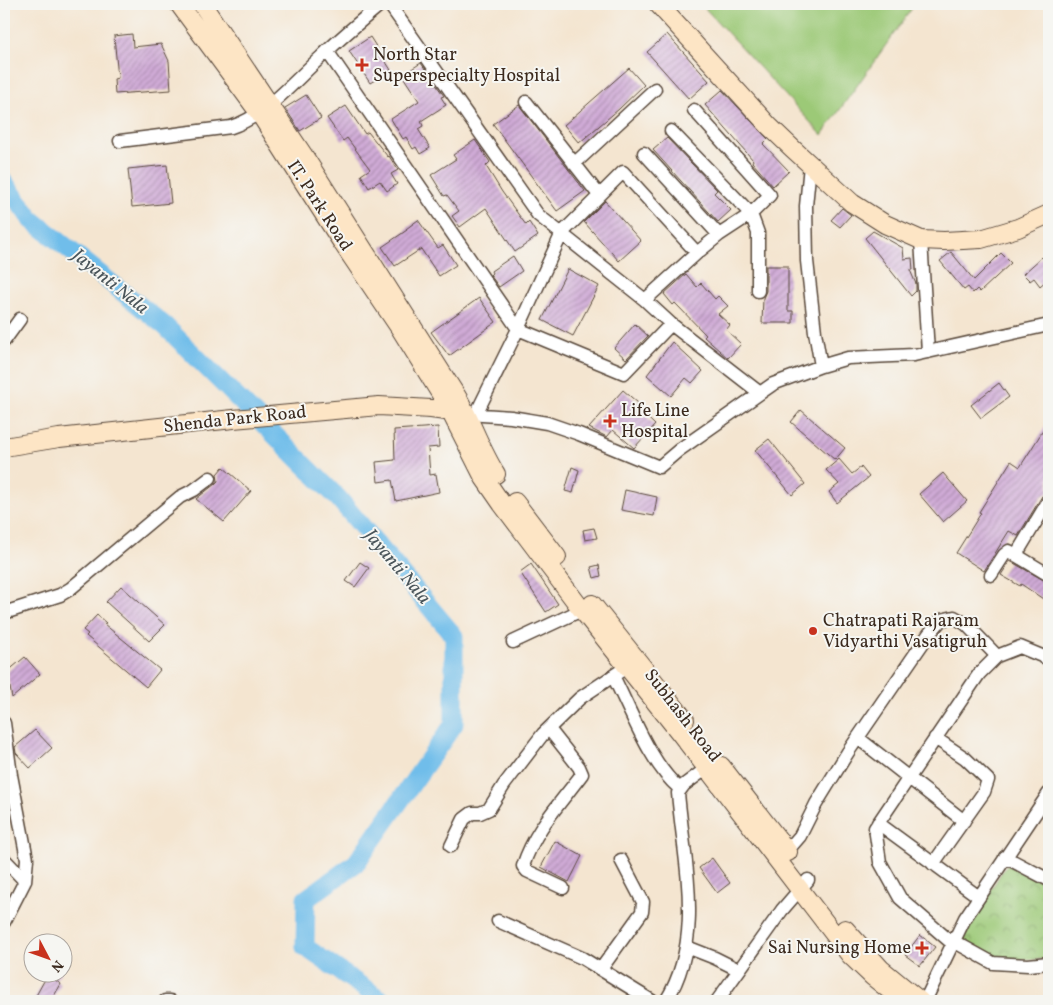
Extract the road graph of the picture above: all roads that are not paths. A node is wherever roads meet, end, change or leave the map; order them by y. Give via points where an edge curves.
1 (179, 4) edge
2 (202, 4) edge
3 (381, 4) edge
4 (389, 4) edge
5 (658, 4) edge
6 (327, 51) junction
7 (654, 89) dead end
8 (526, 102) dead end
9 (264, 109) junction
10 (694, 110) dead end
11 (671, 130) dead end
12 (120, 141) dead end
13 (644, 153) dead end
14 (574, 164) junction
15 (810, 165) junction
16 (599, 195) junction
17 (751, 214) junction
18 (1049, 214) edge
19 (562, 233) junction
20 (719, 235) junction
21 (920, 240) junction
22 (697, 253) junction
23 (758, 291) dead end
24 (645, 300) junction
25 (20, 318) dead end
26 (671, 324) junction
27 (1049, 325) edge
28 (518, 329) junction
29 (4, 341) edge
30 (928, 352) junction
31 (821, 366) junction
32 (760, 393) junction
33 (465, 414) junction
34 (4, 447) edge
35 (210, 478) dead end
36 (1049, 500) edge
37 (1016, 555) junction
38 (991, 574) dead end
39 (1049, 575) edge
40 (588, 607) junction
41 (4, 614) edge
42 (513, 642) dead end
43 (997, 656) junction
44 (1049, 659) edge
45 (626, 667) junction
46 (4, 723) edge
47 (549, 728) junction
48 (858, 738) junction
49 (935, 738) junction
50 (715, 772) junction
51 (909, 777) junction
52 (680, 789) junction
53 (1049, 792) edge
54 (964, 821) junction
55 (878, 823) junction
56 (451, 846) dead end
57 (787, 851) junction
58 (1005, 857) junction
59 (4, 859) edge
60 (621, 860) dead end
61 (933, 864) junction
62 (1049, 880) edge
63 (25, 881) junction
64 (805, 884) junction
65 (563, 888) dead end
66 (979, 897) junction
67 (5, 916) edge
68 (498, 921) dead end
69 (954, 943) junction
70 (687, 947) junction
71 (1049, 963) edge
72 (601, 969) junction
73 (739, 970) junction
74 (165, 1001) edge
75 (170, 1001) edge
76 (652, 1001) edge
77 (666, 1001) edge
78 (717, 1001) edge
79 (903, 1001) edge
80 (920, 1001) edge
81 (925, 1001) edge

1 - 9 main road, IT. Park Road
2 - 9 main road, IT. Park Road
3 - 6 street
4 - 19 street via 528,202
5 - 15 main road via 769,126
6 - 9 street
6 - 28 street
7 - 14 street
8 - 14 street
9 - 12 street via 231,127
9 - 33 main road, IT. Park Road via 304,156
10 - 17 street via 770,194
11 - 17 street
13 - 20 street
14 - 16 street
15 - 21 main road via 861,210
15 - 31 street via 806,206 807,262
16 - 19 street
16 - 22 street via 624,172
17 - 20 street
17 - 23 street via 758,233
18 - 21 main road via 981,239
19 - 24 street
19 - 28 street
20 - 22 street
21 - 30 street
22 - 24 street
24 - 26 street
25 - 29 street
26 - 28 street via 624,373
26 - 32 street
27 - 30 street
28 - 33 street
30 - 31 street via 848,358
31 - 32 street via 773,384
32 - 33 street via 659,467 547,423
33 - 34 main road, Shenda Park Road via 379,406 59,438
33 - 40 main road, Subhash Road via 506,490
35 - 41 street via 180,497 70,589
36 - 37 street
37 - 38 street via 1006,552
37 - 39 street
40 - 42 street
40 - 45 main road, Subhash Road
43 - 44 street via 1020,647
43 - 48 street via 966,624 954,617 941,620
43 - 49 street via 979,674
45 - 47 street via 580,698
45 - 50 main road, Subhash Road
45 - 52 street via 658,765
46 - 63 street via 28,859
47 - 56 street via 489,809 464,818
47 - 65 street via 582,774 539,830 523,866
48 - 51 street
48 - 57 street via 816,804 800,836
49 - 51 street
49 - 54 street via 965,758 988,780 984,792
50 - 52 street
50 - 57 main road, Subhash Road
50 - 64 main road, Subhash Road
51 - 54 street
51 - 55 street
52 - 70 street via 690,904
53 - 58 street
54 - 61 street
55 - 61 street
55 - 69 street via 875,828 880,862 900,898
57 - 64 main road, Subhash Road
58 - 62 street
58 - 66 street
59 - 63 street
60 - 72 street via 643,902 642,912
61 - 66 street
63 - 67 street
64 - 73 street
64 - 79 main road, Subhash Road via 850,955
64 - 80 main road, Subhash Road via 881,969
66 - 69 street
68 - 72 street
69 - 71 street via 992,963
69 - 81 street
70 - 73 street
70 - 77 street via 683,965
72 - 76 street
73 - 78 street
74 - 75 street

